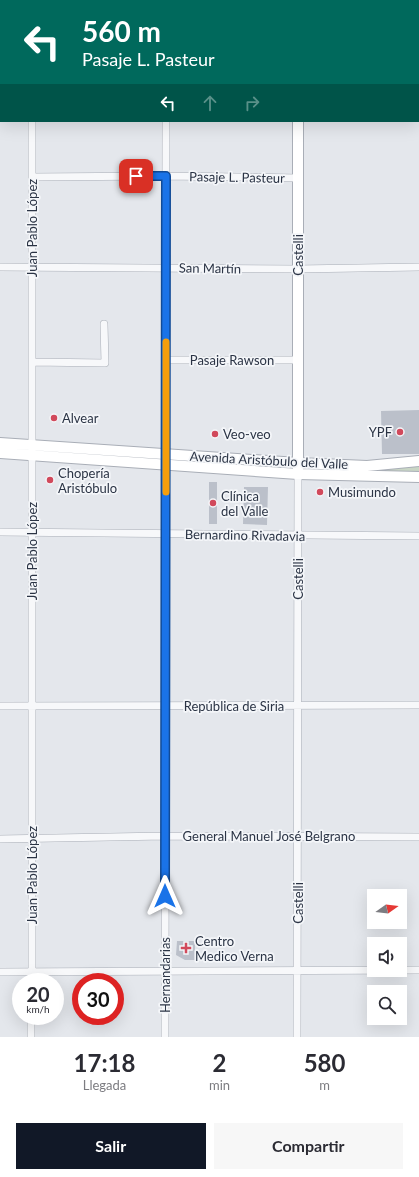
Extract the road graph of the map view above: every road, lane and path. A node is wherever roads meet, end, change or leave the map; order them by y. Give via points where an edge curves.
1 (32, 122) edge
2 (166, 122) edge
3 (298, 122) edge
4 (166, 176) junction
5 (32, 177) junction
6 (298, 178) junction
7 (0, 267) edge
8 (32, 267) junction
9 (166, 267) junction
10 (419, 267) edge
11 (298, 269) junction
12 (104, 324) dead end
13 (166, 360) junction
14 (298, 360) junction
15 (32, 362) junction
16 (0, 443) edge
17 (32, 445) junction
18 (0, 453) edge
19 (166, 454) junction
20 (32, 456) junction
21 (419, 461) edge
22 (298, 463) junction
23 (166, 465) junction
24 (298, 474) junction
25 (419, 477) edge
26 (0, 532) edge
27 (32, 532) junction
28 (165, 534) junction
29 (298, 536) junction
30 (419, 536) edge
31 (419, 705) edge
32 (0, 706) edge
33 (32, 706) junction
34 (166, 706) junction
35 (298, 706) junction
36 (165, 836) junction
37 (298, 836) junction
38 (419, 837) edge
39 (0, 839) edge
40 (32, 839) junction
41 (297, 970) junction
42 (419, 970) edge
43 (165, 971) junction
44 (0, 972) edge
45 (32, 972) junction
46 (32, 1025) edge
47 (31, 1037) edge
48 (165, 1037) edge
49 (297, 1037) edge

1 - 5 street, Juan Pablo López
2 - 4 street, Hernandarias
3 - 6 main road, Castelli
4 - 5 street, Pasaje L. Pasteur
4 - 6 street, Pasaje L. Pasteur
4 - 9 street, Hernandarias
5 - 8 street, Juan Pablo López
6 - 11 main road, Castelli
7 - 8 street, San Martín
8 - 9 street, San Martín
8 - 15 street, Juan Pablo López
9 - 11 street, San Martín
9 - 13 street, Hernandarias
10 - 11 street, San Martín
11 - 14 main road, Castelli
12 - 15 street via 105,364
13 - 14 street, Pasaje Rawson
13 - 19 street, Hernandarias
14 - 22 main road, Castelli
15 - 17 street, Juan Pablo López
16 - 17 main road, Avenida Aristóbulo del Valle
17 - 19 main road, Avenida Aristóbulo del Valle
17 - 20 street, Juan Pablo López
18 - 20 main road, Avenida Aristóbulo del Valle
19 - 22 main road, Avenida Aristóbulo del Valle
19 - 23 street, Hernandarias
20 - 23 main road, Avenida Aristóbulo del Valle
20 - 27 street, Juan Pablo López
21 - 22 main road, Avenida Aristóbulo del Valle via 367,466
22 - 24 main road, Castelli
23 - 24 main road, Avenida Aristóbulo del Valle
23 - 28 street, Hernandarias
24 - 25 main road, Avenida Aristóbulo del Valle
24 - 29 street, Castelli
26 - 27 street, Bernardino Rivadavia
27 - 28 street, Bernardino Rivadavia
27 - 33 street, Juan Pablo López
28 - 29 street, Bernardino Rivadavia
28 - 34 street, Hernandarias
29 - 30 street, Bernardino Rivadavia
29 - 35 street, Castelli
31 - 35 street, República de Siria
32 - 33 street, República de Siria
33 - 34 street, República de Siria
33 - 40 street, Juan Pablo López
34 - 35 street, República de Siria
34 - 36 street, Hernandarias
35 - 37 street, Castelli
36 - 37 street, General Manuel José Belgrano
36 - 40 street, General Manuel José Belgrano
36 - 43 street, Hernandarias
37 - 38 street, General Manuel José Belgrano
37 - 41 street, Castelli
39 - 40 street, General Manuel José Belgrano
40 - 45 street, Juan Pablo López
41 - 42 street
41 - 43 street
41 - 49 street, Castelli
43 - 45 street
43 - 48 street, Hernandarias
44 - 45 street
46 - 47 street

